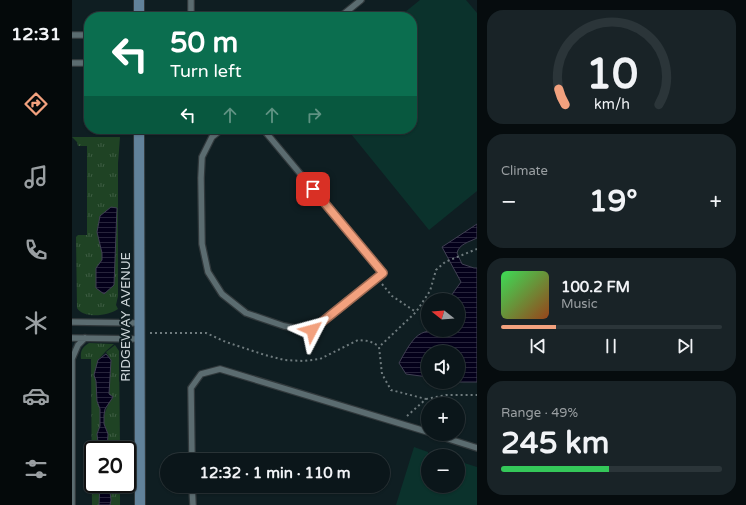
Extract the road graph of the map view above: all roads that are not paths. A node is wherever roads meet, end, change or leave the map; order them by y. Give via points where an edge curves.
1 (139, 0) edge
2 (190, 0) edge
3 (361, 0) edge
4 (139, 12) edge
5 (191, 12) edge
6 (346, 12) edge
7 (72, 34) edge
8 (84, 34) edge
9 (72, 63) edge
10 (84, 63) edge
11 (139, 134) edge
12 (216, 134) edge
13 (267, 134) edge
14 (72, 322) edge
15 (139, 331) junction
16 (72, 338) edge
17 (85, 338) junction
18 (72, 369) edge
19 (421, 430) edge
20 (455, 441) edge
21 (477, 448) edge
22 (192, 453) edge
23 (192, 493) edge
24 (72, 505) edge
25 (140, 505) edge
26 (193, 505) edge

1 - 4 main road
2 - 5 lane
3 - 6 lane
7 - 8 lane
9 - 10 lane
11 - 15 main road, RIDGEWAY AVENUE
12 - 13 lane via 202,156 202,244 208,272 222,294 246,312 284,326 312,330 383,273
14 - 15 lane
15 - 17 lane
15 - 25 main road, RIDGEWAY AVENUE
16 - 17 lane
17 - 18 lane via 78,345 72,359
18 - 24 lane
19 - 22 lane via 220,369 201,374 191,388
20 - 21 lane
23 - 26 lane

